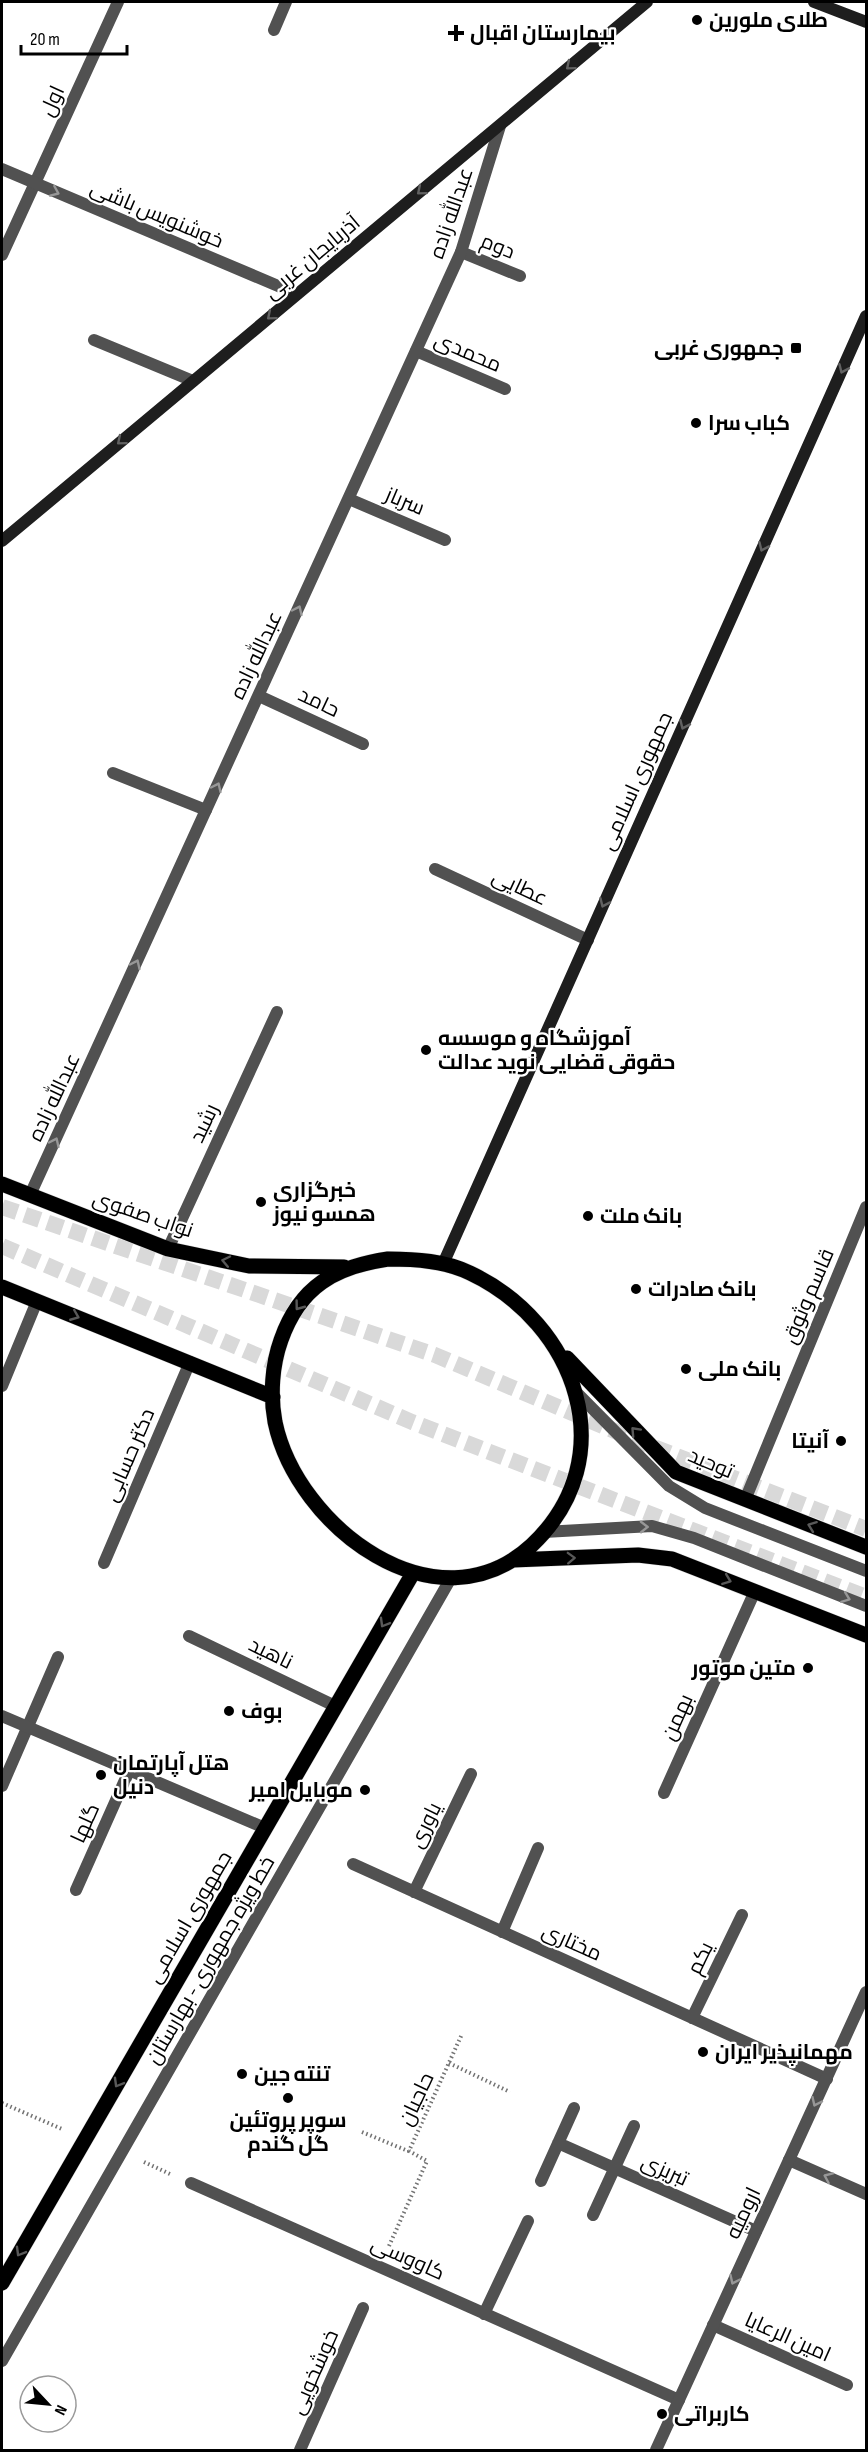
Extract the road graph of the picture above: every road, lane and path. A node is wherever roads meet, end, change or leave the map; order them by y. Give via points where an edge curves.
1 (118, 2) edge
2 (286, 2) edge
3 (647, 2) edge
4 (814, 2) edge
5 (867, 22) edge
6 (274, 30) dead end
7 (500, 126) junction
8 (2, 169) edge
9 (36, 184) junction
10 (461, 252) junction
11 (2, 255) edge
12 (520, 276) dead end
13 (297, 294) junction
14 (867, 316) edge
15 (94, 340) dead end
16 (416, 351) junction
17 (193, 381) junction
18 (505, 389) dead end
19 (349, 498) junction
20 (445, 540) dead end
21 (2, 541) edge
22 (259, 696) junction
23 (363, 744) dead end
24 (112, 773) dead end
25 (206, 810) junction
26 (435, 869) dead end
27 (588, 940) junction
28 (277, 1012) dead end
29 (2, 1184) edge
30 (30, 1195) junction
31 (867, 1207) edge
32 (168, 1249) junction
33 (443, 1264) junction
34 (346, 1267) junction
35 (2, 1287) edge
36 (37, 1301) junction
37 (550, 1340) junction
38 (190, 1362) junction
39 (2, 1386) edge
40 (576, 1392) junction
41 (273, 1397) junction
42 (745, 1500) junction
43 (544, 1532) junction
44 (867, 1547) edge
45 (513, 1560) junction
46 (104, 1563) dead end
47 (867, 1571) edge
48 (413, 1573) junction
49 (451, 1578) junction
50 (755, 1591) junction
51 (867, 1606) edge
52 (867, 1635) edge
53 (189, 1636) dead end
54 (58, 1657) dead end
55 (335, 1706) junction
56 (2, 1716) edge
57 (28, 1728) junction
58 (129, 1771) junction
59 (471, 1774) dead end
60 (2, 1786) edge
61 (664, 1793) dead end
62 (265, 1828) junction
63 (538, 1848) dead end
64 (353, 1864) dead end
65 (76, 1890) dead end
66 (414, 1892) junction
67 (742, 1915) dead end
68 (502, 1932) junction
69 (867, 1992) edge
70 (692, 2018) junction
71 (462, 2034) dead end
72 (449, 2063) junction
73 (827, 2079) junction
74 (510, 2092) dead end
75 (2, 2103) edge
76 (574, 2108) dead end
77 (634, 2126) dead end
78 (362, 2132) dead end
79 (85, 2139) junction
80 (558, 2144) junction
81 (409, 2151) junction
82 (122, 2152) junction
83 (789, 2160) junction
84 (615, 2169) junction
85 (541, 2181) dead end
86 (191, 2183) joint
87 (867, 2194) edge
88 (593, 2215) dead end
89 (528, 2221) dead end
90 (756, 2231) junction
91 (380, 2266) junction
92 (2, 2283) edge
93 (363, 2308) dead end
94 (484, 2313) junction
95 (713, 2325) junction
96 (2, 2361) edge
97 (848, 2385) dead end
98 (679, 2400) junction
99 (300, 2451) edge
100 (656, 2451) edge

1 - 9 street, اول
2 - 6 street
3 -> 7 main road, آذربایجان غربی
4 - 5 main road
7 - 10 street, عبدالله زاده
7 -> 13 main road, آذربایجان غربی
8 - 9 street, خوشنویس باشی
9 - 11 street, اول
9 -> 13 street, خوشنویس باشی
10 - 12 street, دوم
10 - 16 street, عبدالله زاده
13 -> 17 main road, آذربایجان غربی
14 -> 27 main road, جمهوری اسلامی
15 - 17 street
16 - 18 street, محمدی
16 - 19 street, عبدالله زاده
17 -> 21 main road, آذربایجان غربی
19 - 20 street, سرباز
22 -> 19 street, عبدالله زاده
22 - 23 street, حامد
25 -> 22 street, عبدالله زاده
24 - 25 street
30 -> 25 street, عبدالله زاده
26 - 27 street, عطایی
27 - 33 main road, جمهوری اسلامی
28 - 32 street, رشید
29 - 30 main road, نواب صفوی
30 - 32 main road, نواب صفوی
31 - 42 street, قاسم وثوق
34 -> 32 main road, نواب صفوی via 249,1266
33 - 34 main road via 388,1259
33 - 37 main road via 492,1285 525,1310
34 -> 41 main road via 325,1279 295,1310 276,1354
35 - 36 main road
36 -> 38 main road
36 - 39 street
37 - 40 main road via 566,1364
42 -> 37 main road, توحید via 676,1472
38 - 41 main road
38 - 46 street, دکتر حسابی
40 - 43 main road via 582,1425 580,1454 563,1503
40 - 47 street via 669,1486 705,1508
41 - 48 main road via 282,1446 311,1499 354,1542
44 -> 42 main road, توحید
43 - 45 main road
43 -> 51 street via 652,1526 694,1538
45 - 49 main road via 482,1573
45 -> 50 main road via 638,1556 672,1559
48 - 49 main road
48 -> 55 main road, جمهوری اسلامی
49 - 82 street, خط ویژه جمهوری - بهارستان
50 - 52 main road
50 - 61 street, بهمن
53 - 55 street, ناهید
54 - 57 street
55 - 62 main road, جمهوری اسلامی
56 - 57 street
57 - 58 street
57 - 60 street
58 - 62 street
58 - 65 street, گلها
59 - 66 street, یاوری
62 -> 79 main road, جمهوری اسلامی
63 - 68 street
64 - 66 street, مختاری
66 - 68 street, مختاری
67 - 70 street, یکم
68 - 70 street, مختاری
69 - 73 street, ارومیه
70 - 73 street, مختاری
71 - 72 path, حاجیان
72 - 74 path
72 - 81 path, حاجیان
73 -> 83 street, ارومیه
75 - 79 path
76 - 80 street
77 - 84 street
78 - 81 path
79 -> 92 main road, جمهوری اسلامی
80 - 84 street, تبریزی
80 - 85 street
81 - 91 path, حاجیان via 427,2160
82 - 86 path
82 - 96 street, خط ویژه جمهوری - بهارستان
87 -> 83 street
83 - 90 street, ارومیه
84 - 88 street
84 - 90 street, تبریزی
86 - 91 street, کاووسی
89 - 94 street
90 -> 95 street, ارومیه
91 - 94 street, کاووسی
93 - 99 street, خوشخویی
94 - 98 street, کاووسی
95 - 97 street, امین الرعایا
95 - 98 street, ارومیه
98 - 100 street, ارومیه

